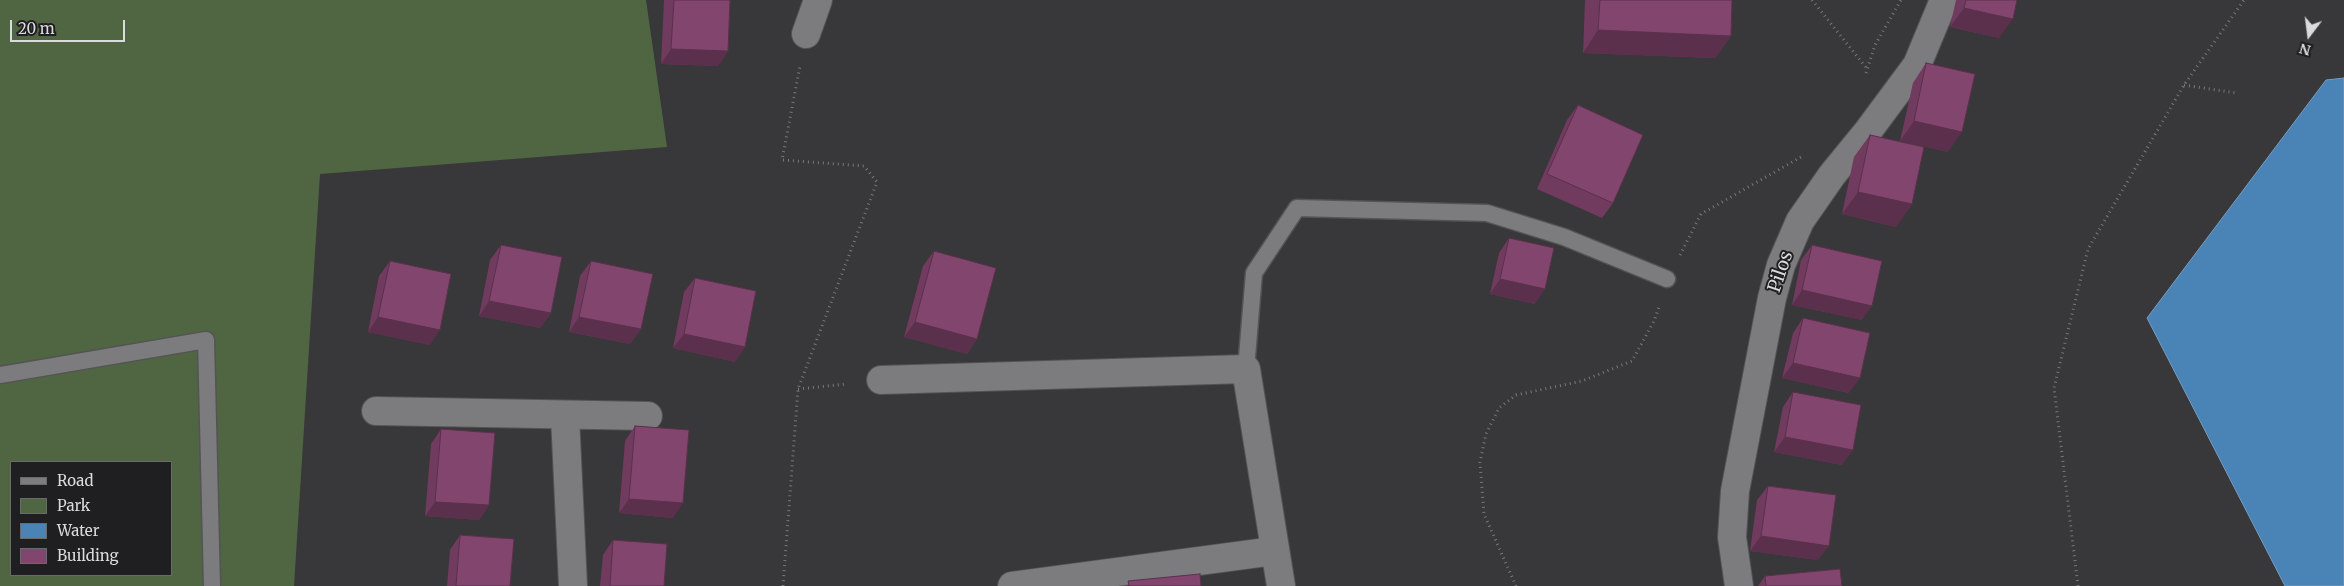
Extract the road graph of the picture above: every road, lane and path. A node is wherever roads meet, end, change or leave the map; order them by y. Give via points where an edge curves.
1 (818, 0) edge
2 (1812, 0) edge
3 (1901, 0) edge
4 (1944, 0) edge
5 (2244, 0) edge
6 (806, 34) joint
7 (2184, 85) junction
8 (2236, 93) dead end
9 (1804, 156) dead end
10 (1667, 279) junction
11 (1246, 369) junction
12 (0, 375) edge
13 (881, 380) joint
14 (798, 389) junction
15 (376, 411) dead end
16 (565, 416) junction
17 (648, 416) dead end
18 (1274, 551) junction
19 (212, 586) edge
20 (573, 586) edge
21 (783, 586) edge
22 (1012, 586) edge
23 (1281, 586) edge
24 (1516, 586) edge
25 (1739, 586) edge
26 (2078, 586) edge

1 - 6 street
2 - 3 path via 1868,70 1875,45
4 - 25 street, Pilos via 1917,65 1800,221 1781,265 1734,491 1732,537
5 - 7 path
6 - 14 path via 782,160 864,166 877,182
7 - 8 path
7 - 26 path via 2088,249 2054,388
9 - 10 path via 1701,214
10 - 11 lane via 1564,237 1487,213 1297,208 1254,273
10 - 24 path via 1654,320 1632,361 1582,381 1516,395 1499,408 1486,434 1480,462 1484,514
11 - 13 street
11 - 18 street
12 - 19 lane via 206,340
13 - 14 path
14 - 21 path
15 - 16 street
16 - 17 street
16 - 20 street
18 - 22 street
18 - 23 street

